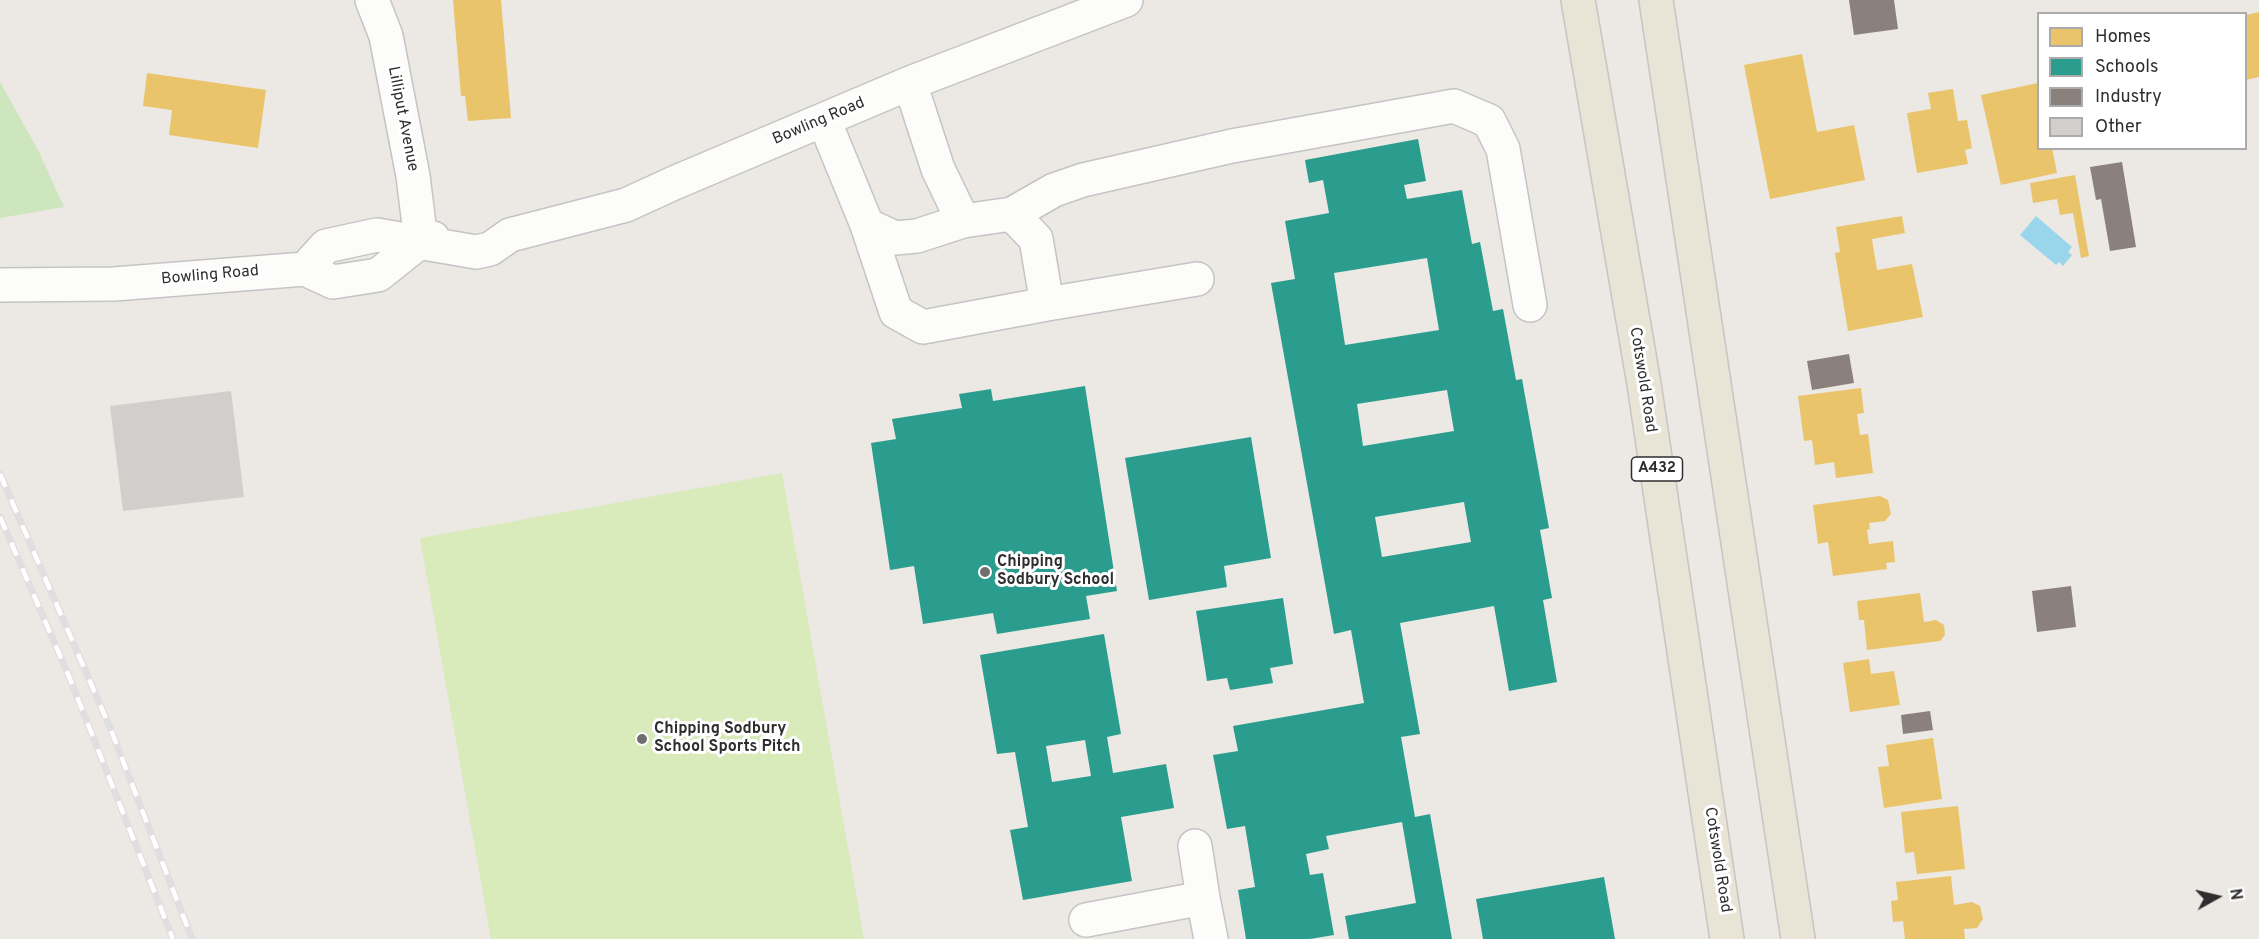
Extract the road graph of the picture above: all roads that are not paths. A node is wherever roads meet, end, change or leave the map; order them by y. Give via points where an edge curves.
1 (372, 0) edge
2 (1126, 0) edge
3 (1578, 0) edge
4 (1656, 0) edge
5 (910, 83) junction
6 (824, 120) junction
7 (1012, 214) junction
8 (963, 221) junction
9 (867, 225) junction
10 (421, 241) junction
11 (1197, 279) dead end
12 (0, 285) edge
13 (1047, 304) junction
14 (1530, 305) dead end
15 (1195, 846) dead end
16 (1203, 898) junction
17 (1086, 920) dead end
18 (1211, 939) edge
19 (1727, 939) edge
20 (1798, 939) edge

1 - 10 street, Lilliput Avenue via 386,36 413,176
2 - 5 street, Bowling Road
3 - 19 main road, Cotswold Road / A432 via 1644,384
4 - 20 main road
5 - 6 street, Bowling Road
5 - 8 street via 938,169
6 - 9 street
6 - 10 street, Bowling Road via 626,205 510,235 491,226
7 - 8 street
7 - 13 street via 1036,239
7 - 14 street via 1054,190 1083,180 1232,146 1454,106 1489,121 1503,149
8 - 9 street via 917,236 895,238
9 - 13 street via 896,312 923,327
10 - 12 street, Bowling Road via 377,235 326,246 305,269 114,284
11 - 13 street
15 - 16 street
16 - 17 street
16 - 18 street

